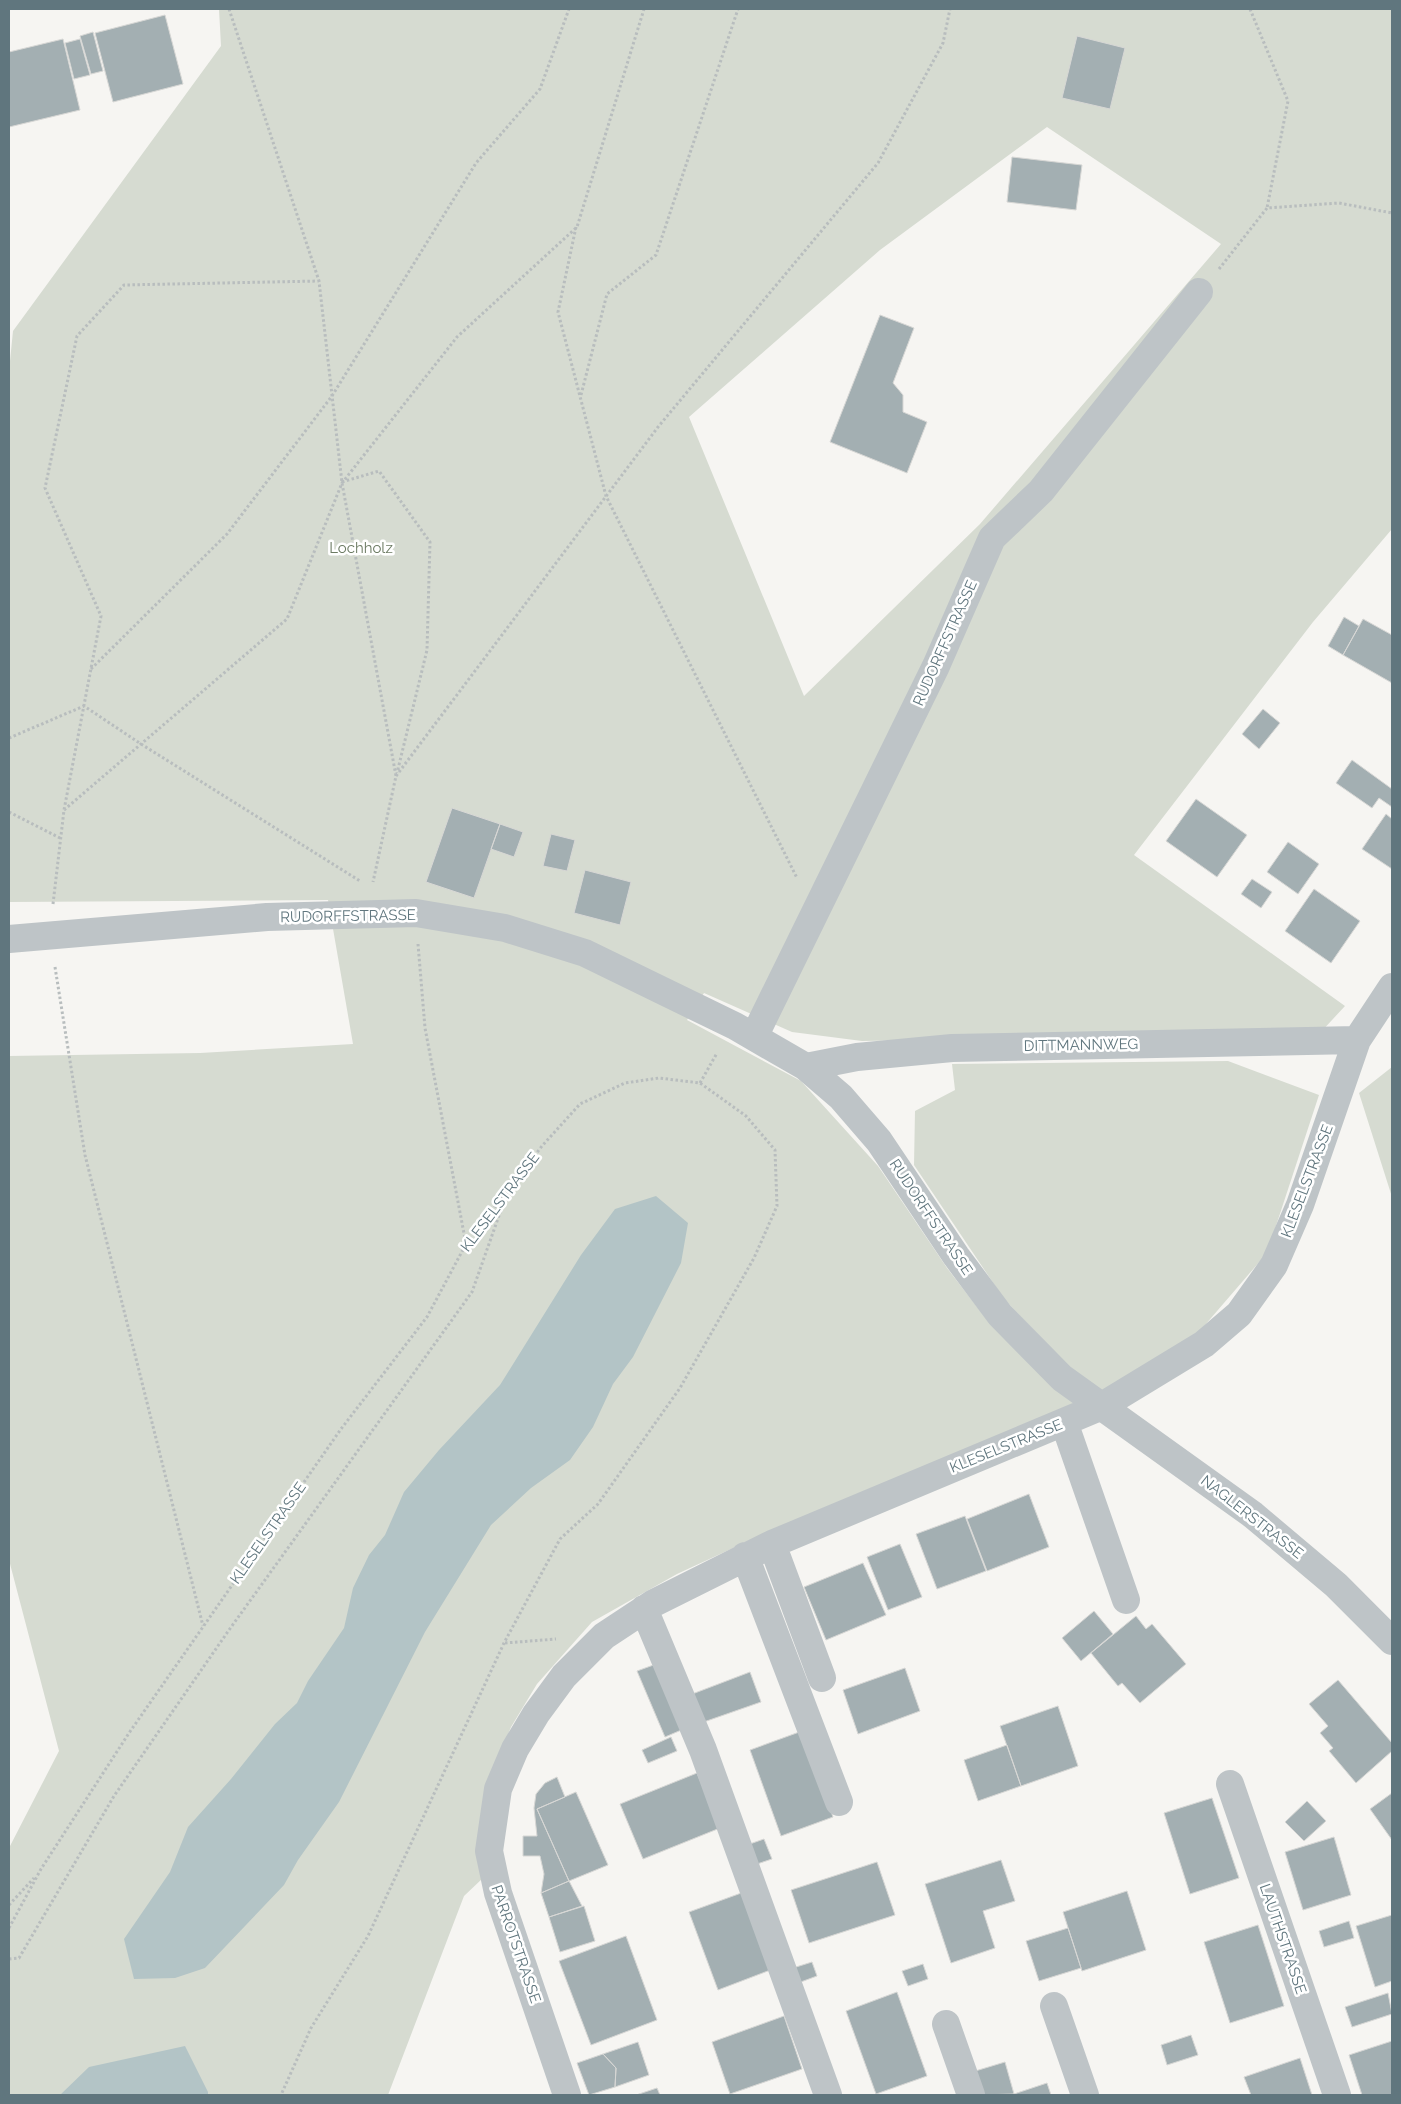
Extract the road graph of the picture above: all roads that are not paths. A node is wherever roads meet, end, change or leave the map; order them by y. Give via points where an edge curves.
1 (1199, 292) road end
2 (9, 939) edge
3 (1392, 986) edge
4 (754, 1037) junction
5 (1357, 1040) junction
6 (806, 1066) junction
7 (1102, 1406) junction
8 (1064, 1422) junction
9 (772, 1544) junction
10 (745, 1556) junction
11 (1126, 1600) dead end
12 (644, 1609) junction
13 (1392, 1641) edge
14 (822, 1678) dead end
15 (1230, 1784) dead end
16 (498, 1789) joint
17 (839, 1802) dead end
18 (1054, 2006) dead end
19 (946, 2024) dead end
20 (567, 2095) edge
21 (828, 2095) edge
22 (971, 2095) edge
23 (1085, 2095) edge
24 (1337, 2095) edge

1 - 4 street, RUDORFFSTRASSE via 1041,491 992,538 936,666
2 - 4 street, RUDORFFSTRASSE via 267,917 416,913 504,928 585,953
3 - 5 street, KLESELSTRASSE
4 - 6 street, RUDORFFSTRASSE
5 - 6 street, DITTMANNWEG via 952,1048 857,1057
5 - 7 street, KLESELSTRASSE via 1300,1205 1274,1265 1239,1314 1204,1344
6 - 7 street, RUDORFFSTRASSE via 879,1140 1000,1316 1062,1378
7 - 8 street, KLESELSTRASSE
7 - 13 street, NAGLERSTRASSE via 1254,1515 1336,1585
8 - 9 street, KLESELSTRASSE
8 - 11 street
9 - 10 street, KLESELSTRASSE
9 - 14 street
10 - 12 street, KLESELSTRASSE
10 - 17 street
12 - 16 street, KLESELSTRASSE via 604,1636 564,1676 515,1749
12 - 21 street via 703,1750
15 - 24 street, LAUTHSTRASSE
16 - 20 street, PARROTSTRASSE via 489,1851 492,1873
18 - 23 street
19 - 22 street

